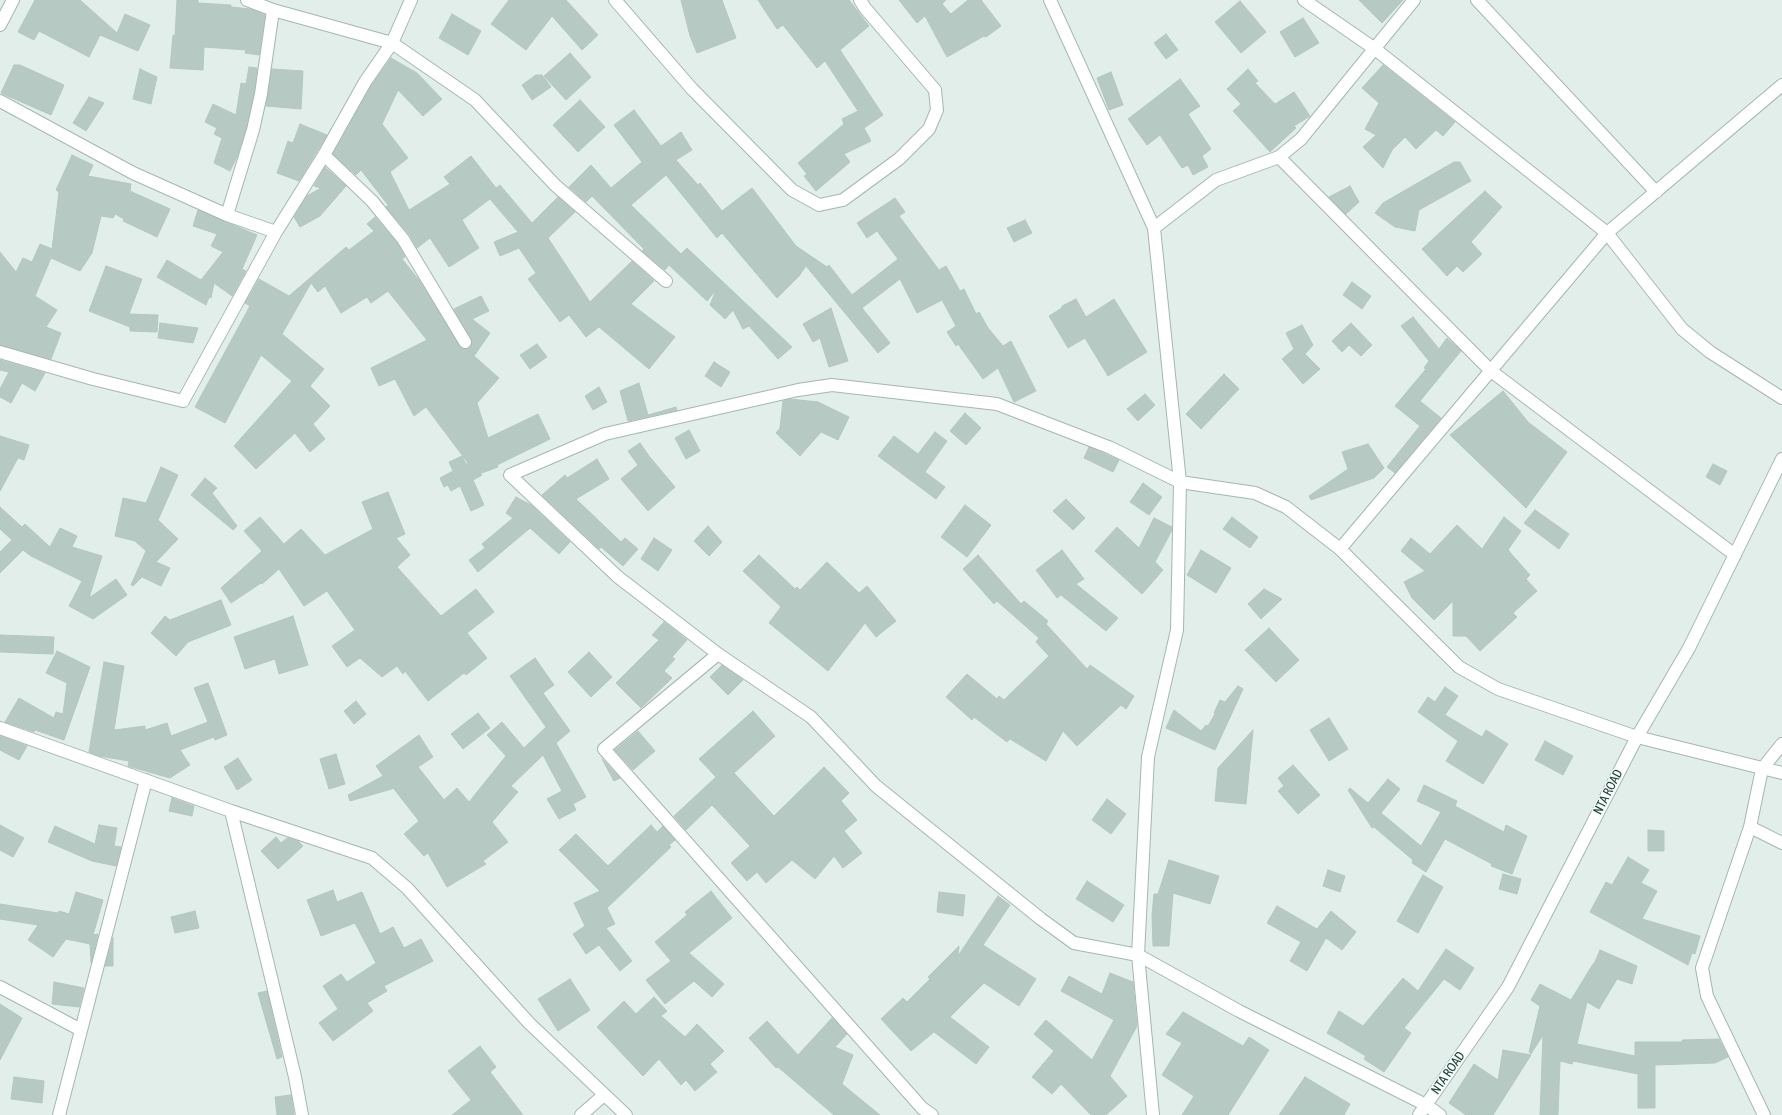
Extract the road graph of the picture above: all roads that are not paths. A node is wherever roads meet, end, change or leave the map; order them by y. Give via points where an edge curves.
1 (13, 0) edge
2 (247, 0) edge
3 (411, 0) edge
4 (615, 0) edge
5 (860, 0) edge
6 (1050, 0) edge
7 (1304, 0) edge
8 (1414, 0) edge
9 (1477, 0) edge
10 (273, 10) junction
11 (0, 24) edge
12 (392, 43) junction
13 (1375, 49) junction
14 (1782, 85) edge
15 (0, 101) edge
16 (324, 155) junction
17 (1279, 157) junction
18 (1656, 192) junction
19 (227, 215) junction
20 (1154, 228) junction
21 (276, 232) junction
22 (1607, 233) junction
23 (666, 281) dead end
24 (465, 342) dead end
25 (0, 352) edge
26 (1491, 371) junction
27 (1782, 398) edge
28 (1782, 459) edge
29 (1180, 482) junction
30 (1340, 549) junction
31 (1735, 555) junction
32 (718, 654) junction
33 (0, 728) edge
34 (1637, 737) junction
35 (1782, 744) edge
36 (1762, 768) junction
37 (1782, 773) edge
38 (146, 780) junction
39 (231, 811) junction
40 (1750, 827) junction
41 (1782, 843) edge
42 (1138, 955) junction
43 (0, 986) edge
44 (81, 1030) junction
45 (604, 1095) junction
46 (1426, 1105) junction
47 (923, 1112) edge
48 (59, 1115) edge
49 (302, 1115) edge
50 (581, 1115) edge
51 (626, 1115) edge
52 (1153, 1115) edge
53 (1419, 1115) edge
54 (1440, 1115) edge
55 (1764, 1115) edge

1 - 11 street
2 - 10 street
3 - 12 street
4 - 5 street via 692,89 792,190 820,204 843,200 899,159 929,129 938,110 935,90
6 - 20 street
7 - 13 street
8 - 13 street
9 - 18 street
10 - 12 street
10 - 19 street via 253,130
12 - 16 street via 365,82
12 - 23 street via 475,100 555,185
13 - 17 street via 1301,139
13 - 22 street
14 - 18 street
15 - 19 street via 133,173
16 - 21 street
16 - 24 street via 372,201 403,239
17 - 20 street via 1216,180
17 - 26 street
18 - 22 street
19 - 21 street
20 - 29 street
21 - 25 street via 183,400 93,379
22 - 26 street
22 - 27 street via 1682,329 1710,352
26 - 30 street
26 - 31 street
28 - 31 street, NTA ROAD
29 - 30 street via 1255,493 1286,507
29 - 32 street via 1111,448 997,404 832,385 798,390 605,434 510,475 618,577
29 - 42 street via 1177,630 1148,757
30 - 34 street via 1459,668 1498,689
31 - 34 street, NTA ROAD via 1689,648
32 - 42 street via 811,717 876,786 1074,943
32 - 47 street via 604,749
33 - 38 street
34 - 36 street
34 - 46 street, NTA ROAD via 1508,987
35 - 36 street
36 - 37 street
36 - 40 street
38 - 39 street
38 - 44 street
39 - 45 street via 372,858 407,888 529,1023
39 - 49 street
40 - 41 street
40 - 55 street via 1702,968 1707,996
42 - 46 street via 1239,1011
42 - 52 street
43 - 44 street
44 - 48 street
45 - 50 street
45 - 51 street
46 - 53 street, NTA ROAD
46 - 54 street

